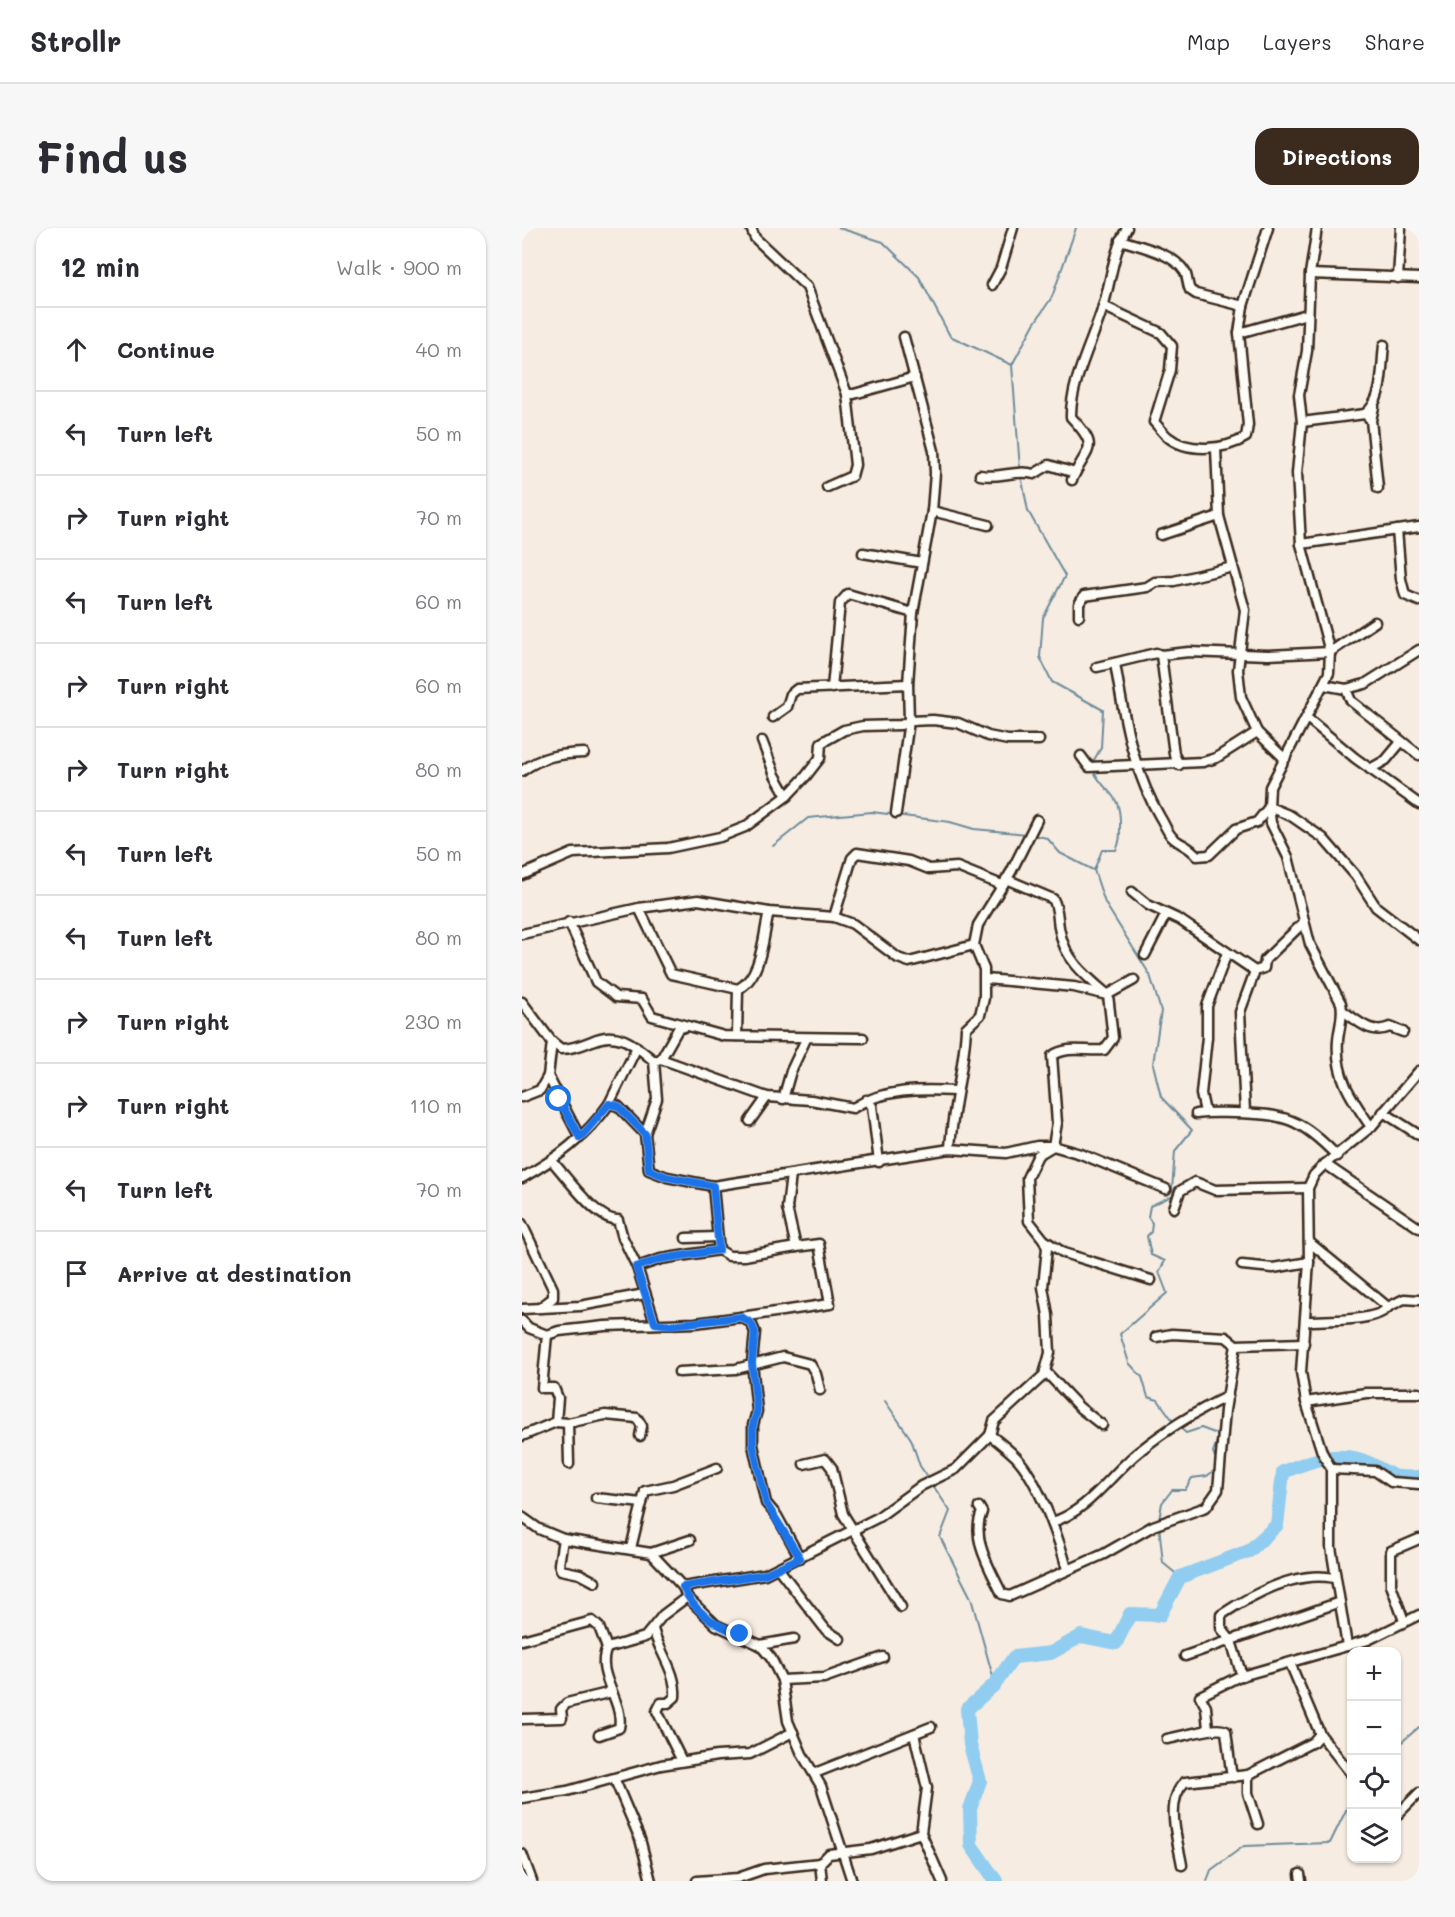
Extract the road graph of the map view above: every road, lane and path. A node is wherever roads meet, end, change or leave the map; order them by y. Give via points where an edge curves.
1 (751, 228) edge
2 (1013, 228) edge
3 (1127, 228) edge
4 (1268, 228) edge
5 (1317, 228) edge
6 (1401, 228) edge
7 (1120, 240) junction
8 (1310, 274) junction
9 (1398, 278) junction
10 (1419, 278) edge
11 (992, 285) dead end
12 (1103, 306) junction
13 (1243, 306) junction
14 (1307, 314) junction
15 (1239, 333) junction
16 (904, 337) dead end
17 (1384, 345) dead end
18 (915, 377) junction
19 (847, 394) junction
20 (1368, 417) junction
21 (1302, 422) junction
22 (1216, 449) junction
23 (980, 475) dead end
24 (827, 487) dead end
25 (1378, 488) dead end
26 (932, 511) junction
27 (1219, 516) junction
28 (988, 525) dead end
29 (1419, 527) edge
30 (1397, 530) junction
31 (1161, 534) dead end
32 (1301, 544) junction
33 (863, 553) dead end
34 (922, 563) junction
35 (1233, 567) junction
36 (1419, 601) edge
37 (913, 613) junction
38 (1079, 616) dead end
39 (1375, 622) dead end
40 (1419, 650) edge
41 (1241, 652) junction
42 (1330, 652) junction
43 (1161, 655) junction
44 (1115, 663) junction
45 (1097, 667) dead end
46 (908, 684) junction
47 (1324, 686) junction
48 (832, 687) junction
49 (1346, 689) junction
50 (773, 717) dead end
51 (1307, 718) junction
52 (909, 720) junction
53 (1257, 732) junction
54 (1039, 740) dead end
55 (762, 741) dead end
56 (1401, 742) junction
57 (584, 753) dead end
58 (1419, 755) edge
59 (1081, 756) dead end
60 (1285, 759) junction
61 (1136, 765) junction
62 (1179, 765) junction
63 (1370, 769) junction
64 (522, 771) edge
65 (787, 795) junction
66 (1419, 804) edge
67 (1269, 807) junction
68 (896, 813) dead end
69 (1037, 820) dead end
70 (522, 875) edge
71 (1004, 882) junction
72 (1132, 892) dead end
73 (639, 908) junction
74 (769, 912) junction
75 (1166, 914) junction
76 (834, 917) junction
77 (569, 922) junction
78 (1304, 922) junction
79 (522, 934) edge
80 (1419, 939) edge
81 (975, 945) junction
82 (1227, 953) junction
83 (1145, 955) dead end
84 (1254, 971) junction
85 (986, 979) junction
86 (1134, 980) dead end
87 (738, 989) junction
88 (1108, 995) junction
89 (523, 1006) edge
90 (1343, 1011) junction
91 (687, 1025) junction
92 (1402, 1032) dead end
93 (737, 1036) junction
94 (863, 1038) dead end
95 (806, 1039) junction
96 (552, 1042) junction
97 (637, 1047) junction
98 (658, 1060) junction
99 (1419, 1071) edge
100 (548, 1076) junction
101 (955, 1091) junction
102 (522, 1097) edge
103 (767, 1097) junction
104 (783, 1099) junction
105 (866, 1100) junction
106 (609, 1104) junction
107 (1245, 1112) junction
108 (1383, 1112) junction
109 (750, 1121) dead end
110 (1371, 1127) junction
111 (645, 1134) junction
112 (1419, 1136) edge
113 (580, 1138) junction
114 (1053, 1146) junction
115 (950, 1149) junction
116 (1337, 1156) junction
117 (552, 1161) junction
118 (879, 1162) junction
119 (1325, 1164) junction
120 (791, 1175) junction
121 (522, 1178) edge
122 (713, 1186) junction
123 (1308, 1188) junction
124 (1166, 1189) dead end
125 (1174, 1209) dead end
126 (522, 1224) edge
127 (1419, 1228) edge
128 (717, 1237) junction
129 (686, 1238) dead end
130 (1044, 1240) junction
131 (1309, 1242) junction
132 (796, 1247) junction
133 (719, 1250) junction
134 (1309, 1262) junction
135 (1242, 1265) dead end
136 (636, 1267) junction
137 (1151, 1280) dead end
138 (645, 1293) junction
139 (1419, 1300) edge
140 (541, 1306) junction
141 (1388, 1307) junction
142 (522, 1309) edge
143 (741, 1317) junction
144 (522, 1321) edge
145 (1307, 1321) junction
146 (655, 1323) junction
147 (547, 1335) junction
148 (1156, 1337) dead end
149 (1304, 1343) junction
150 (1236, 1345) junction
151 (752, 1363) junction
152 (1045, 1371) junction
153 (679, 1372) dead end
154 (819, 1390) dead end
155 (1419, 1393) edge
156 (1228, 1396) junction
157 (1306, 1402) junction
158 (556, 1422) junction
159 (568, 1422) junction
160 (1102, 1425) dead end
161 (990, 1435) junction
162 (522, 1436) edge
163 (640, 1436) dead end
164 (569, 1464) dead end
165 (804, 1464) dead end
166 (1330, 1465) junction
167 (717, 1468) dead end
168 (1419, 1484) edge
169 (596, 1497) dead end
170 (642, 1503) junction
171 (979, 1507) dead end
172 (522, 1517) edge
173 (1052, 1522) junction
174 (852, 1531) junction
175 (563, 1539) junction
176 (1419, 1539) edge
177 (690, 1540) dead end
178 (632, 1548) junction
179 (651, 1553) junction
180 (800, 1558) junction
181 (778, 1568) junction
182 (1067, 1569) junction
183 (1334, 1578) junction
184 (595, 1582) dead end
185 (683, 1587) junction
186 (687, 1597) junction
187 (1340, 1602) junction
188 (901, 1607) dead end
189 (1419, 1615) edge
190 (1404, 1621) junction
191 (653, 1629) junction
192 (794, 1639) dead end
193 (840, 1639) dead end
194 (522, 1640) edge
195 (1231, 1641) junction
196 (760, 1645) junction
197 (1347, 1646) junction
198 (607, 1648) junction
199 (1185, 1656) dead end
200 (883, 1657) dead end
201 (1290, 1663) junction
202 (1242, 1676) junction
203 (782, 1680) junction
204 (612, 1692) junction
205 (522, 1719) edge
206 (931, 1727) dead end
207 (1208, 1729) junction
208 (793, 1732) junction
209 (914, 1734) junction
210 (1320, 1734) junction
211 (599, 1735) dead end
212 (1167, 1739) dead end
213 (682, 1761) junction
214 (1347, 1769) edge
215 (815, 1773) junction
216 (1248, 1775) junction
217 (1234, 1777) junction
218 (615, 1780) junction
219 (1419, 1793) edge
220 (522, 1798) edge
221 (1401, 1812) edge
222 (1258, 1824) dead end
223 (921, 1833) junction
224 (841, 1850) junction
225 (522, 1854) edge
226 (820, 1863) junction
227 (1182, 1864) dead end
228 (710, 1880) edge
229 (532, 1881) edge
230 (651, 1881) edge
231 (697, 1881) edge
232 (822, 1881) edge
233 (852, 1881) edge
234 (942, 1881) edge

1 - 19 street via 755,238 807,287
2 - 11 street
3 - 7 street
4 - 13 street
5 - 8 street
6 - 9 street
7 - 12 street
7 - 13 street via 1146,248 1181,268 1190,290 1196,294
8 - 9 street
8 - 14 street
9 - 10 street
12 - 22 street via 1161,333 1172,346 1170,370 1154,422 1169,439
12 - 23 street via 1071,399 1071,417 1088,436 1090,447 1073,477 1049,465 1034,474 1020,472 993,478
13 - 15 street
14 - 15 street
14 - 21 street via 1307,351 1299,395
15 - 22 street via 1246,437
16 - 18 street
17 - 20 street via 1378,392
18 - 19 street
18 - 26 street via 934,451
19 - 24 street via 855,465 852,476
20 - 21 street
20 - 25 street
21 - 32 street via 1297,473
22 - 27 street
26 - 28 street
26 - 34 street
27 - 31 street
27 - 35 street
29 - 30 street
30 - 32 street
30 - 36 street via 1405,595
32 - 42 street
33 - 34 street
34 - 37 street
35 - 38 street via 1155,582 1147,587 1084,596 1078,604
35 - 41 street via 1245,610
37 - 46 street
37 - 48 street via 848,594 840,603
39 - 42 street
40 - 49 street via 1365,684
41 - 42 street
41 - 43 street
41 - 53 street via 1241,697
42 - 47 street
43 - 44 street
43 - 62 street via 1174,754
44 - 45 street
44 - 61 street
46 - 48 street
46 - 52 street
47 - 49 street
47 - 51 street
48 - 50 street via 797,689 787,707
49 - 56 street via 1351,701
51 - 60 street
51 - 63 street
52 - 54 street via 958,723 1008,740
52 - 65 street via 901,725 844,730 821,743 820,758
52 - 68 street
53 - 60 street
53 - 62 street via 1216,758
55 - 65 street
56 - 58 street
56 - 63 street via 1386,760
57 - 64 street via 554,754
59 - 61 street via 1093,766
60 - 67 street via 1270,787
61 - 62 street
61 - 67 street via 1172,837 1197,856 1209,855 1236,829 1257,822
63 - 66 street
65 - 70 street via 745,827 720,837 668,848 573,853
67 - 78 street via 1270,823 1288,857
67 - 80 street via 1291,816 1323,838 1356,876 1376,907
69 - 71 street
71 - 76 street via 957,867 929,869 909,861 857,853 852,858
71 - 81 street via 978,925
71 - 88 street via 1053,899 1064,948 1081,972
72 - 75 street
73 - 74 street via 698,900
73 - 77 street
73 - 87 street via 671,974
74 - 76 street
74 - 87 street via 756,968 750,980
75 - 82 street
75 - 83 street
76 - 81 street via 853,924 909,962
77 - 79 street
77 - 91 street via 596,982 616,997 642,999 652,1016
78 - 84 street via 1265,960 1264,968
78 - 90 street via 1310,944
81 - 85 street
82 - 84 street
82 - 107 street via 1207,1006 1201,1113
84 - 107 street via 1240,1012
85 - 88 street via 1074,987
85 - 101 street via 980,1015 966,1028 963,1065
86 - 88 street
87 - 93 street
88 - 114 street via 1113,1038 1104,1050 1060,1050 1052,1056 1057,1123
89 - 96 street
90 - 92 street via 1370,1030 1390,1027
90 - 110 street via 1339,1073
91 - 93 street
91 - 98 street via 678,1029
93 - 95 street
94 - 95 street
95 - 104 street
96 - 97 street via 568,1049 613,1035
96 - 100 street
97 - 98 street
97 - 106 street
98 - 103 street
98 - 111 street via 657,1099
99 - 108 street
100 - 102 street via 540,1090
100 - 113 street
101 - 105 street via 909,1090
101 - 115 street
103 - 104 street
103 - 109 street
104 - 105 street via 853,1108
105 - 118 street via 872,1107
106 - 111 street via 618,1106
106 - 113 street
107 - 116 street via 1286,1118 1314,1132
108 - 110 street
108 - 112 street
110 - 116 street
111 - 122 street via 649,1170
113 - 117 street
114 - 115 street via 1006,1153
114 - 124 street
114 - 130 street via 1038,1155 1027,1178 1029,1221
115 - 118 street
116 - 119 street
117 - 121 street
117 - 136 street via 599,1214 618,1220
118 - 120 street
119 - 123 street
119 - 127 street
120 - 122 street
120 - 132 street via 787,1208
122 - 128 street
123 - 125 street via 1215,1190 1195,1182 1180,1191
123 - 131 street
126 - 140 street via 551,1279 553,1298
128 - 129 street
128 - 133 street
130 - 137 street via 1064,1253
130 - 152 street via 1047,1248 1043,1287 1050,1353
131 - 134 street
131 - 141 street
132 - 133 street via 744,1256 729,1256
132 - 143 street via 819,1244 830,1304
133 - 136 street
134 - 135 street via 1273,1268
134 - 145 street
136 - 138 street
138 - 140 street via 580,1306
138 - 146 street
139 - 141 street via 1404,1299
140 - 142 street
141 - 145 street via 1370,1317
143 - 146 street via 671,1325
143 - 151 street via 751,1323 755,1332
144 - 147 street
145 - 149 street
146 - 147 street
147 - 158 street via 542,1388 554,1388 558,1398
148 - 150 street via 1226,1337
149 - 150 street
149 - 157 street via 1301,1372
150 - 156 street
151 - 153 street via 736,1369
151 - 154 street via 783,1358 810,1364
151 - 180 street via 757,1411 753,1445 766,1503
152 - 160 street
152 - 161 street via 994,1421
155 - 157 street via 1366,1393
156 - 173 street via 1177,1424 1141,1450 1069,1517
156 - 182 street via 1218,1490 1206,1507 1153,1526 1104,1554
157 - 166 street
158 - 159 street
158 - 162 street
159 - 163 street via 605,1416 637,1418 642,1426
159 - 164 street
161 - 173 street via 1017,1458
161 - 174 street via 956,1469 921,1486
165 - 174 street via 825,1459 832,1468 843,1514
166 - 168 street via 1375,1471 1391,1482
166 - 183 street via 1329,1525
167 - 170 street via 645,1491
169 - 170 street
170 - 178 street
171 - 182 street via 982,1512 976,1524 982,1552 1002,1594 1010,1596
172 - 175 street
173 - 182 street
174 - 180 street
174 - 188 street
175 - 178 street
175 - 184 street via 561,1570
176 - 190 street via 1391,1551 1391,1585
177 - 179 street
178 - 179 street
179 - 185 street
180 - 181 street
181 - 185 street via 738,1580
181 - 193 street via 826,1630
183 - 187 street
183 - 195 street via 1301,1579 1262,1592 1221,1615 1221,1628
185 - 186 street
186 - 191 street via 663,1615
186 - 196 street via 716,1626
187 - 195 street
187 - 197 street
189 - 190 street
190 - 197 street
191 - 198 street via 645,1637
191 - 213 street via 676,1689 675,1697 661,1703 657,1711
192 - 196 street
194 - 198 street via 592,1621 599,1627
195 - 199 street
195 - 202 street
196 - 203 street
197 - 201 street
198 - 204 street via 603,1666
200 - 203 street via 824,1678
201 - 202 street
201 - 210 street
202 - 207 street via 1200,1696 1206,1707
203 - 208 street
204 - 205 street via 567,1703 561,1709 562,1718
204 - 211 street via 621,1719 619,1728
206 - 209 street
207 - 212 street
207 - 217 street via 1226,1731
208 - 213 street via 750,1754
208 - 215 street
209 - 215 street
209 - 223 street via 927,1788
210 - 214 street
210 - 216 street via 1313,1742
213 - 218 street via 637,1770
215 - 224 street
216 - 217 street
216 - 222 street via 1248,1792
217 - 227 street via 1185,1782 1180,1786 1174,1807
218 - 220 street
218 - 230 street via 640,1839
219 - 221 street
223 - 224 street via 871,1849
223 - 234 street
224 - 226 street via 828,1854
224 - 233 street
225 - 229 street
226 - 228 street
226 - 232 street
228 - 231 street

